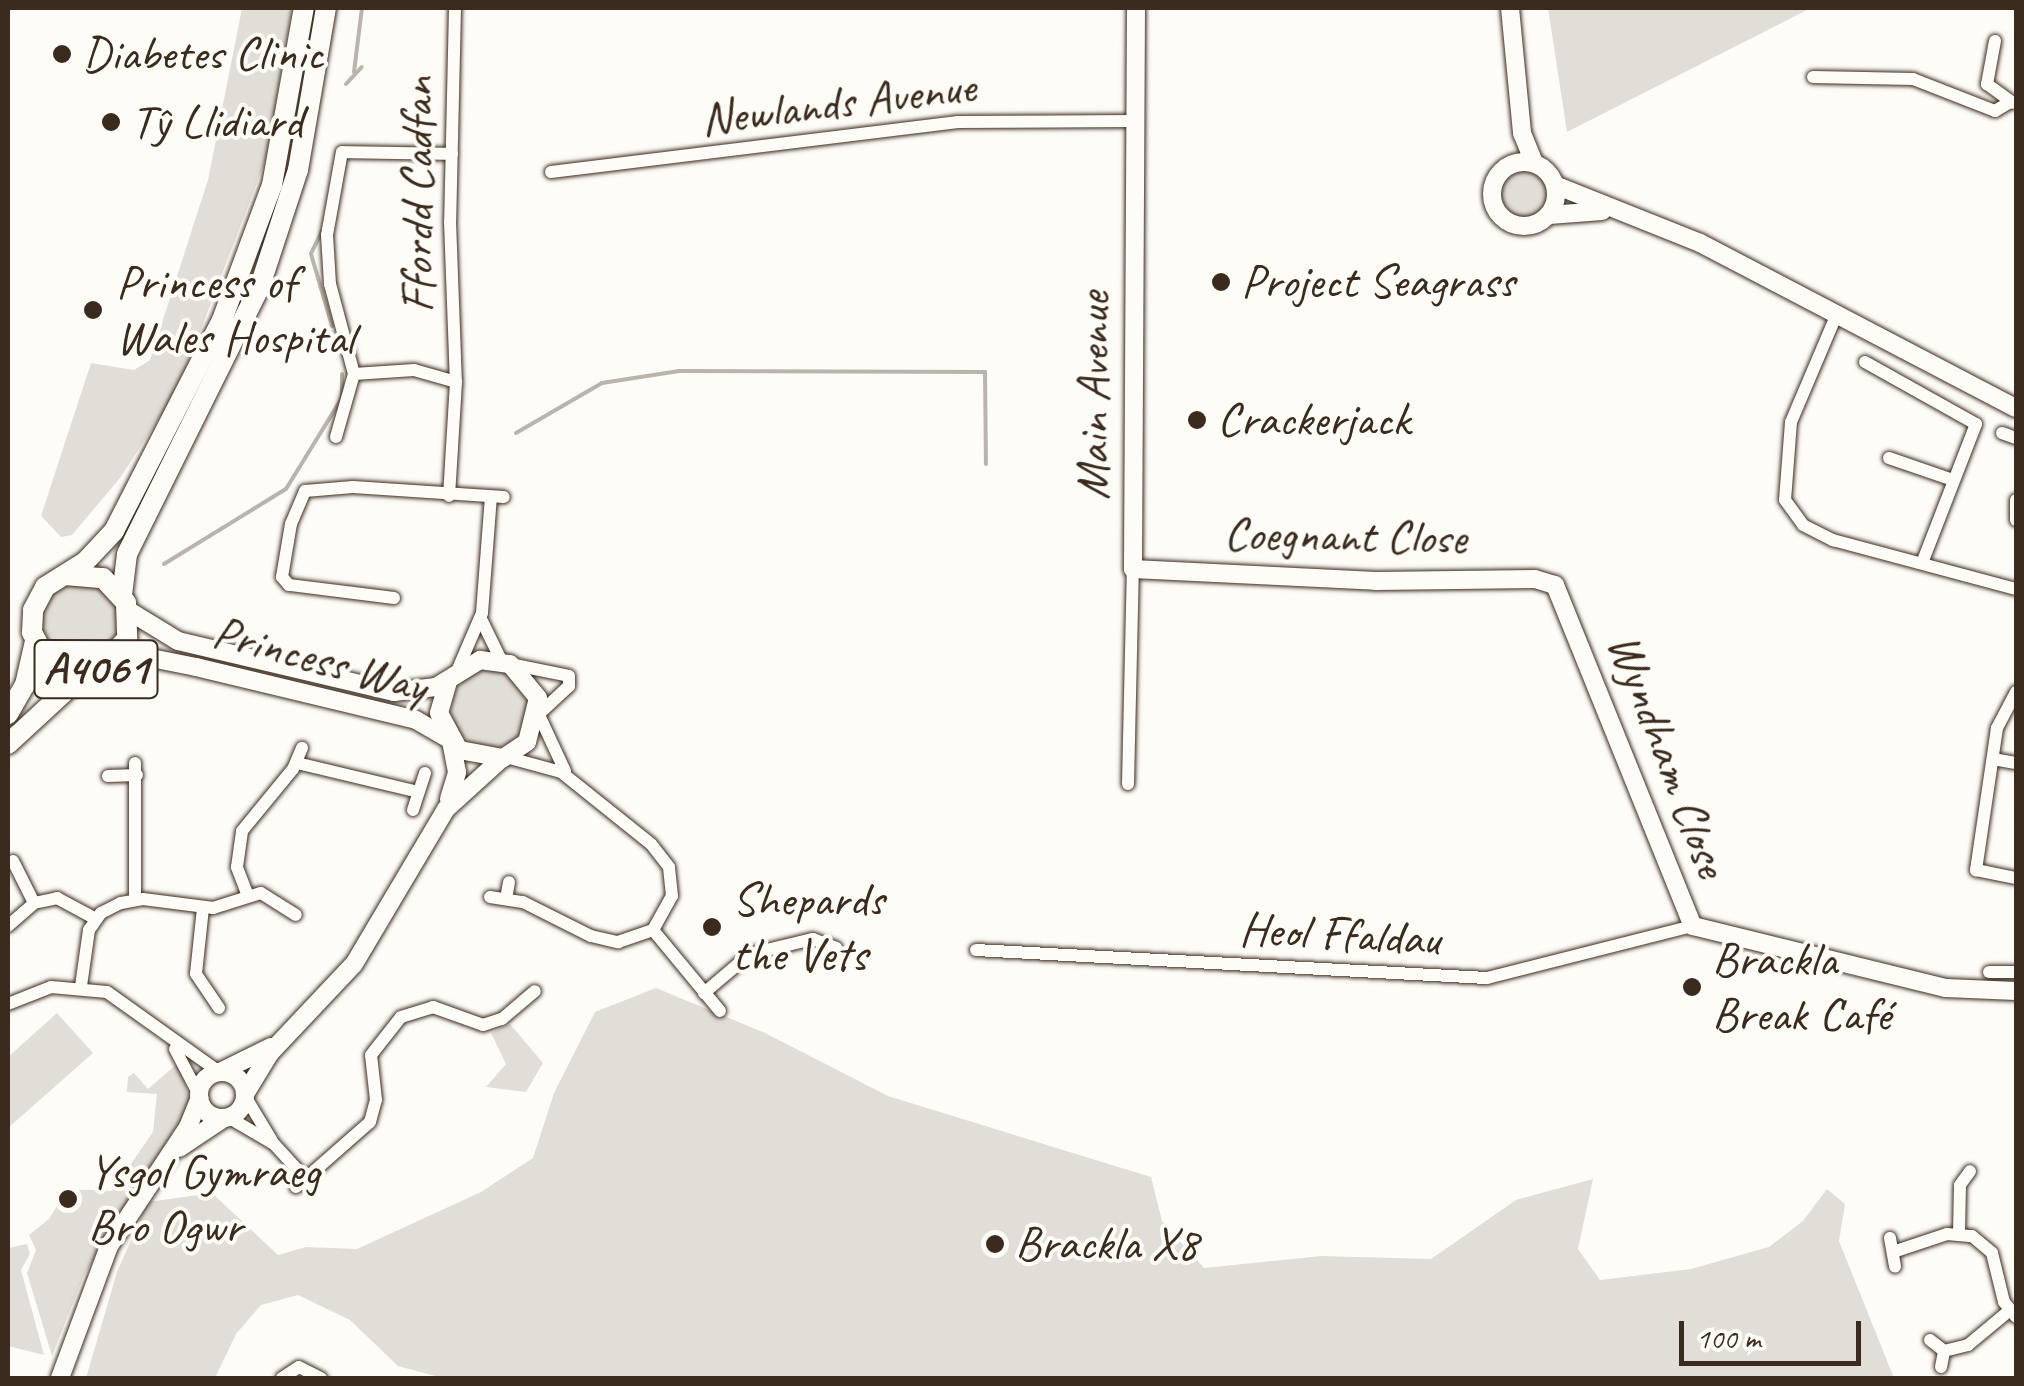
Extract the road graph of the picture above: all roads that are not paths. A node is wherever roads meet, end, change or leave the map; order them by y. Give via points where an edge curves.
1 (304, 8) edge
2 (326, 8) edge
3 (455, 8) edge
4 (1136, 8) edge
5 (1510, 8) edge
6 (1995, 40) dead end
7 (1812, 77) dead end
8 (2013, 103) edge
9 (1134, 121) junction
10 (1522, 133) junction
11 (452, 154) junction
12 (1534, 163) junction
13 (1508, 166) junction
14 (551, 172) dead end
15 (1555, 185) junction
16 (1608, 211) junction
17 (1549, 215) junction
18 (1836, 316) junction
19 (1864, 362) dead end
20 (354, 374) junction
21 (456, 382) junction
22 (2016, 408) edge
23 (2002, 433) dead end
24 (336, 437) dead end
25 (2016, 438) edge
26 (1889, 458) dead end
27 (1953, 480) junction
28 (450, 496) junction
29 (2016, 500) edge
30 (2016, 520) edge
31 (1922, 563) junction
32 (1133, 569) junction
33 (66, 575) junction
34 (1555, 585) joint
35 (2016, 589) edge
36 (394, 598) dead end
37 (125, 603) junction
38 (482, 613) junction
39 (35, 641) junction
40 (110, 662) junction
41 (506, 663) junction
42 (87, 671) junction
43 (452, 678) junction
44 (2016, 692) edge
45 (8, 714) edge
46 (539, 714) junction
47 (450, 740) junction
48 (8, 744) edge
49 (302, 748) dead end
50 (504, 757) junction
51 (1993, 760) junction
52 (297, 763) junction
53 (2016, 763) edge
54 (425, 773) dead end
55 (108, 776) dead end
56 (573, 780) junction
57 (1128, 784) dead end
58 (418, 792) junction
59 (446, 809) junction
60 (413, 810) dead end
61 (226, 823) dead end
62 (242, 831) junction
63 (15, 860) edge
64 (2016, 878) edge
65 (508, 882) dead end
66 (299, 892) dead end
67 (248, 896) junction
68 (490, 897) dead end
69 (135, 899) junction
70 (506, 899) junction
71 (34, 903) junction
72 (203, 908) junction
73 (96, 919) junction
74 (8, 926) edge
75 (1693, 926) junction
76 (653, 930) junction
77 (836, 948) dead end
78 (976, 950) dead end
79 (1989, 972) dead end
80 (2016, 972) edge
81 (81, 986) junction
82 (224, 987) dead end
83 (2016, 990) edge
84 (525, 992) dead end
85 (704, 993) junction
86 (8, 1004) edge
87 (720, 1011) dead end
88 (171, 1042) junction
89 (280, 1042) junction
90 (220, 1072) junction
91 (245, 1095) junction
92 (200, 1096) junction
93 (226, 1117) junction
94 (274, 1144) junction
95 (170, 1154) junction
96 (1970, 1171) dead end
97 (1959, 1233) junction
98 (1896, 1267) dead end
99 (2013, 1314) edge
100 (1930, 1340) dead end
101 (1944, 1351) junction
102 (1941, 1367) dead end
103 (60, 1378) edge
104 (282, 1378) edge
105 (322, 1378) edge

1 - 33 main road, A4061 via 280,153 233,295 114,531
2 - 37 main road, A4061 via 298,170 260,286 132,543
3 - 11 street, Ffordd Cadfan
4 - 9 street, Main Avenue
5 - 10 street
6 - 8 street via 1987,84
7 - 8 street via 1913,79 1994,111
9 - 14 street, Newlands Avenue via 958,122
9 - 32 street, Main Avenue
10 - 12 street
10 - 13 street
11 - 20 street via 342,152 327,235 330,284
11 - 21 street, Ffordd Cadfan
12 - 13 street
12 - 15 street
13 - 17 street via 1492,187 1500,216 1530,226
15 - 16 street
15 - 17 street
16 - 17 street
16 - 18 street via 1700,244
18 - 22 street
18 - 31 street via 1791,422 1786,500 1803,525 1833,540
19 - 27 street via 1976,424
20 - 21 street via 414,370
20 - 24 street
21 - 28 street, Ffordd Cadfan
23 - 25 street
26 - 27 street
27 - 31 street
28 - 36 street via 353,487 306,491 291,524 282,577 289,585
28 - 38 street via 497,497
29 - 30 street
31 - 35 street
32 - 34 street, Coegnant Close via 1376,581 1535,579
32 - 57 street, Main Avenue
33 - 37 main road, A4061 via 91,574
33 - 39 main road, A4061 via 38,598
34 - 75 street, Wyndham Close
37 - 40 main road, A4061 via 127,640
37 - 43 street, Princess Way via 178,641 394,692
38 - 41 street via 484,635
38 - 43 street
39 - 42 main road, A4061 via 56,664
39 - 45 main road, A4061 via 25,685
40 - 42 main road, A4061
40 - 47 street, Princess Way via 146,657 196,667 416,720
41 - 43 street, Princess Way via 480,660
41 - 46 street via 532,684
41 - 46 street via 570,676 569,686
42 - 48 main road, A4061
43 - 47 street, Princess Way via 439,713
44 - 51 street via 2000,715
46 - 50 street, Princess Way via 528,742
46 - 56 street via 553,754
47 - 50 street, Princess Way via 472,756
47 - 59 street, Princess Way via 457,772
49 - 52 street
50 - 56 street via 543,764
50 - 59 street, Princess Way
51 - 53 street
51 - 64 street via 1976,870
52 - 58 street
52 - 62 street
54 - 58 street
55 - 69 street via 136,769 130,854
56 - 76 street via 665,858 672,896
58 - 60 street
59 - 89 street, Princess Way via 354,964
61 - 62 street
62 - 67 street via 237,867
63 - 71 street
65 - 70 street
66 - 67 street via 291,910 266,894
67 - 72 street
68 - 70 street
69 - 72 street
69 - 73 street
70 - 76 street via 608,941
71 - 73 street via 63,898
71 - 74 street
72 - 82 street via 196,974 215,1003
73 - 81 street
75 - 78 street, Heol Ffaldau via 1488,978
75 - 83 street, Wyndham Close via 1946,988
76 - 85 street
77 - 85 street via 813,939 750,954
79 - 80 street
81 - 86 street via 37,990
81 - 88 street via 121,998
84 - 94 street via 483,1025 433,1007 401,1017 371,1055 376,1100 370,1122 301,1183
85 - 87 street
88 - 90 street
88 - 92 street
89 - 90 street, Princess Way
89 - 91 street, Princess Way
90 - 91 street via 234,1076
90 - 92 street, Princess Way via 207,1078
91 - 93 street, Princess Way
91 - 94 street
92 - 93 street via 211,1114
92 - 95 street, Princess Way
93 - 94 street
93 - 95 street, Princess Way
95 - 103 street, Princess Way via 110,1246
96 - 97 street via 1960,1186
97 - 98 street via 1891,1245
97 - 99 street via 1992,1253
99 - 101 street via 1968,1345
100 - 101 street
101 - 102 street
104 - 105 street via 299,1368

